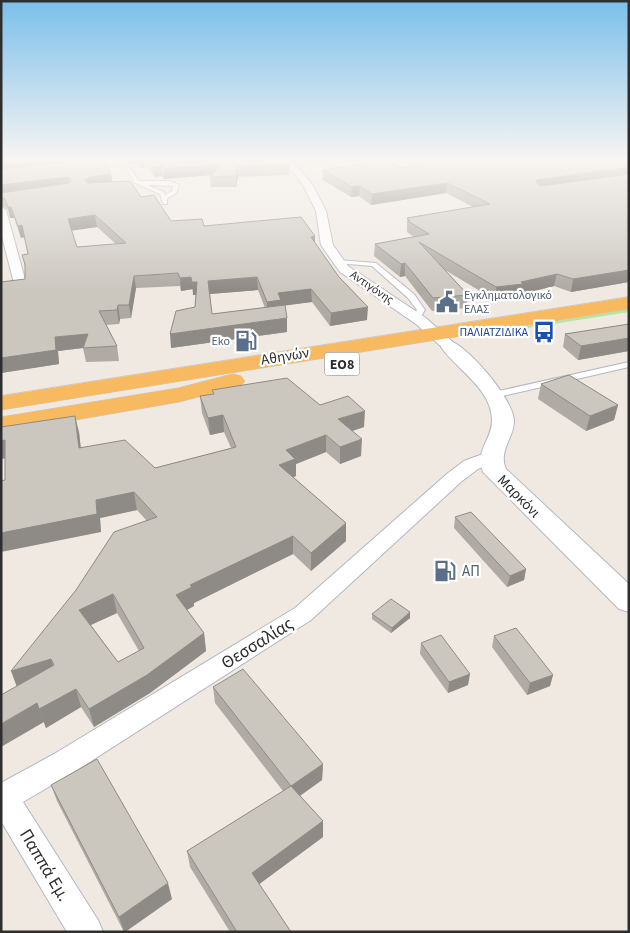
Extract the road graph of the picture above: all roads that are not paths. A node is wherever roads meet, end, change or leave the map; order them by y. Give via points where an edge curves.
1 (317, 204) edge
2 (1, 210) edge
3 (338, 262) junction
4 (1, 291) edge
5 (629, 303) edge
6 (416, 317) junction
7 (629, 319) edge
8 (443, 340) junction
9 (629, 364) edge
10 (228, 374) junction
11 (1, 393) edge
12 (494, 395) junction
13 (1, 403) edge
14 (1, 415) edge
15 (1, 425) edge
16 (491, 457) junction
17 (629, 601) edge
18 (3, 798) edge
19 (86, 932) edge

1 - 3 street, Αντιγόνης via 327,245
2 - 4 street via 20,283 19,287
3 - 6 street, Αντιγόνης
3 - 6 lane via 374,264 411,296 421,310
5 - 8 highway, Αθηνών / ΕΟ8
6 - 8 street, Αντιγόνης
7 - 8 highway, Αθηνών / ΕΟ8
8 - 10 highway, Αθηνών / ΕΟ8
8 - 12 street, Μαρκόνι
9 - 12 lane
10 - 11 highway via 86,380
10 - 13 highway, Αθηνών / ΕΟ8
10 - 14 highway, Αθηνών / ΕΟ8
10 - 15 highway via 179,395
12 - 16 street, Μαρκόνι via 501,406 504,421
16 - 17 street, Μαρκόνι via 499,478
16 - 18 street, Θεσσαλίας via 471,464 455,477 303,614 73,758
18 - 19 street, Παππά Εμ.

